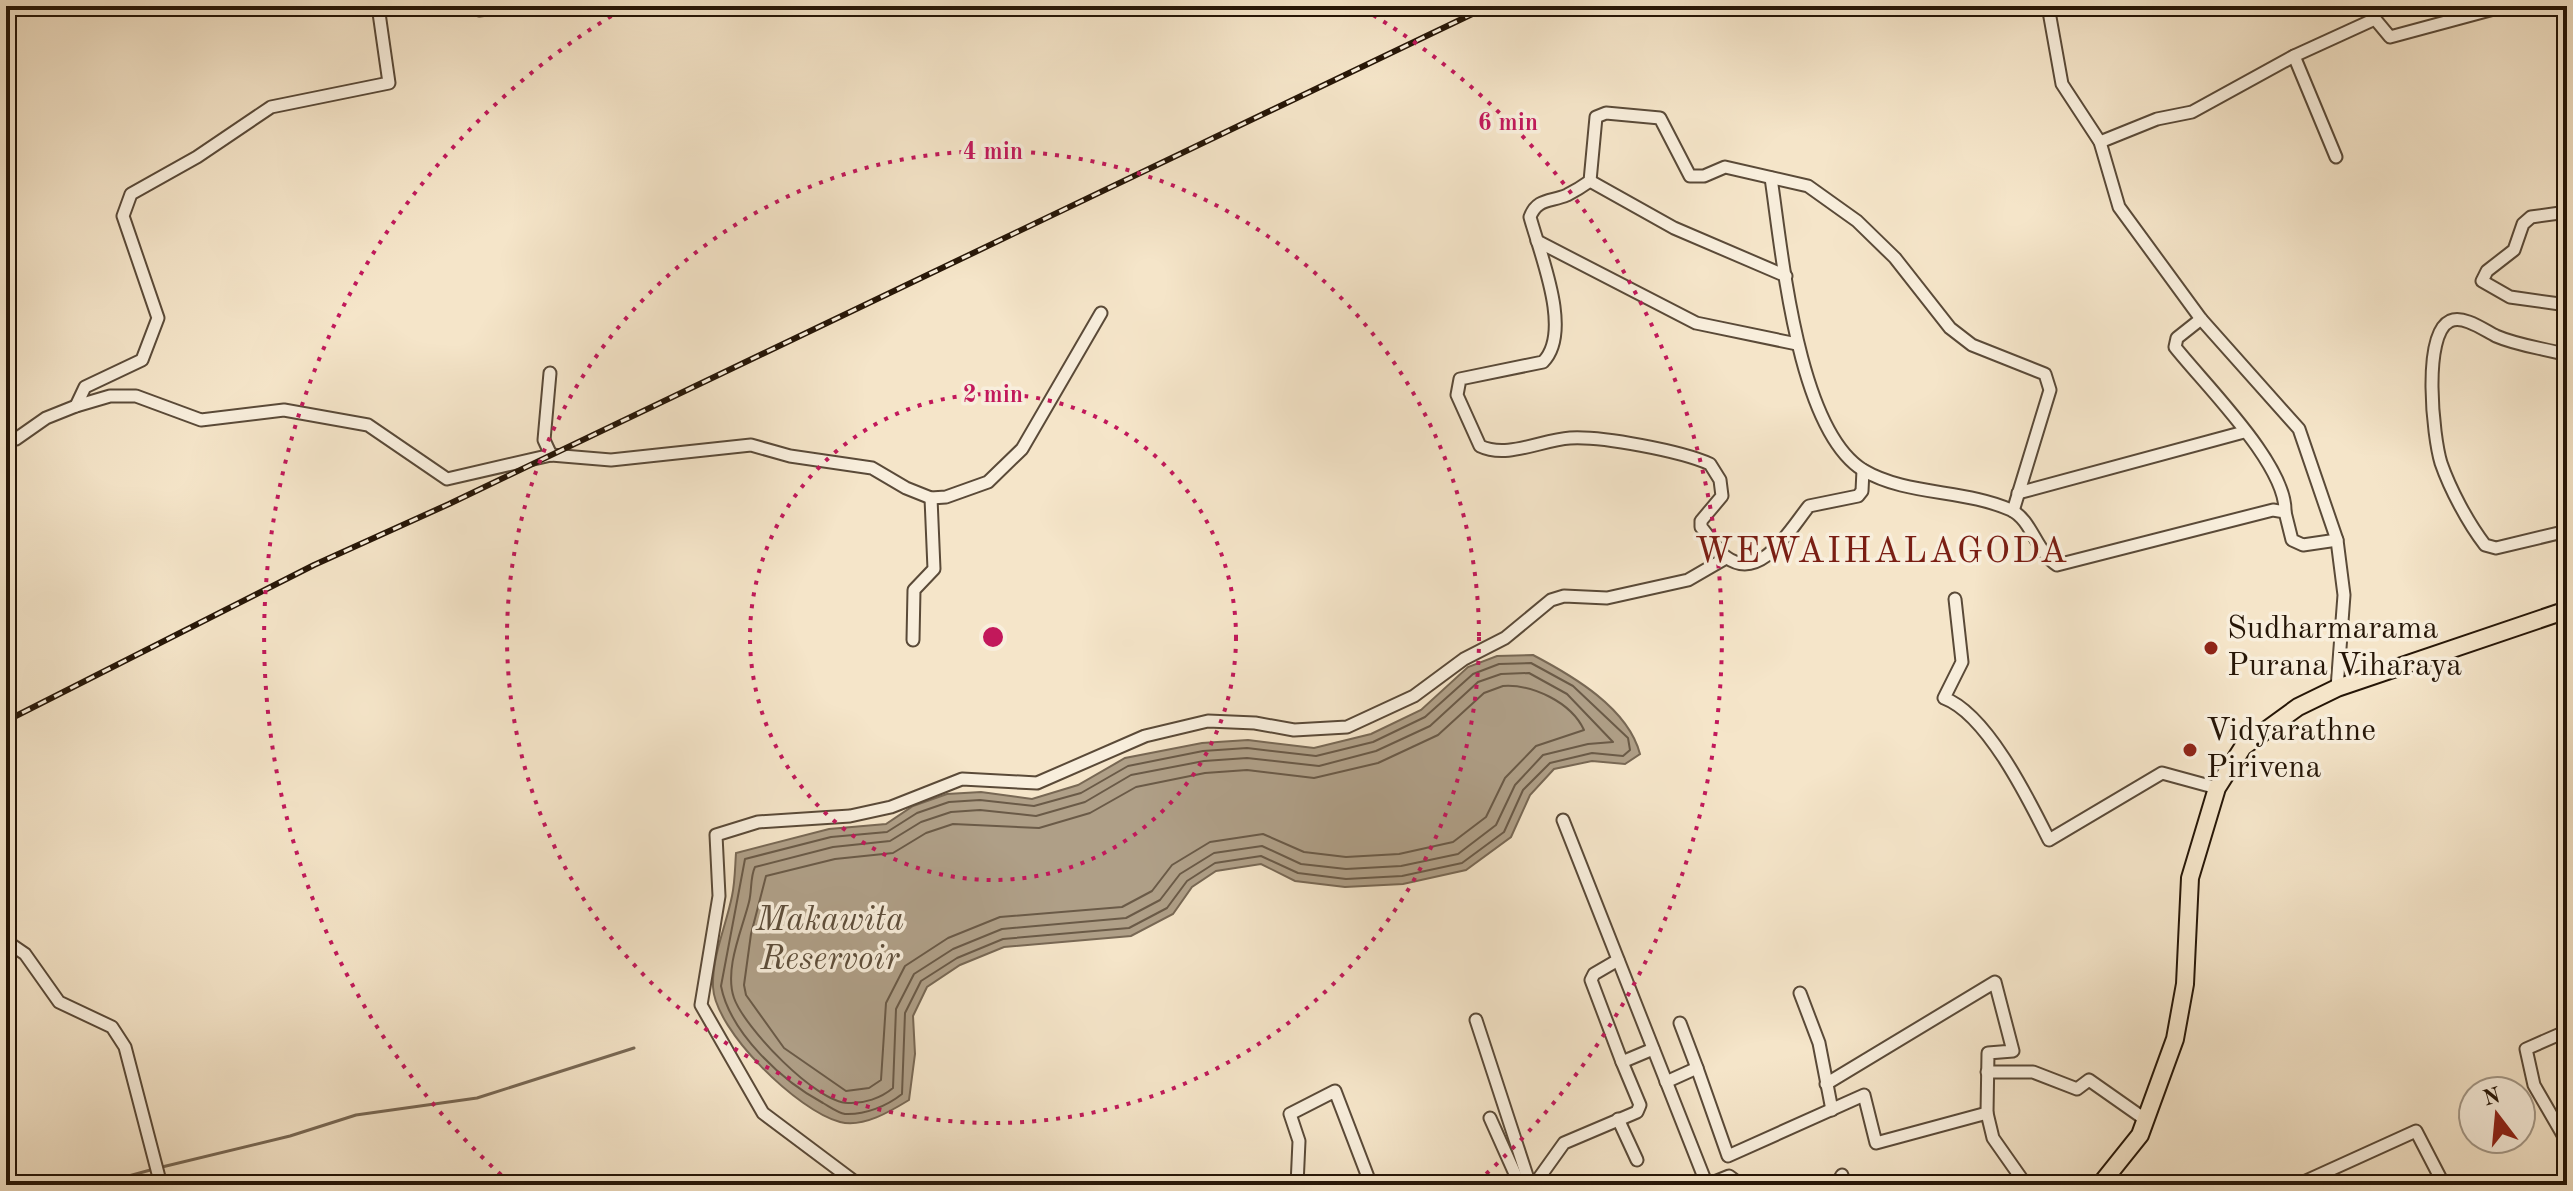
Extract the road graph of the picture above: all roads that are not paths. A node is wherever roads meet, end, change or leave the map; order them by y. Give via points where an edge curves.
1 (378, 6) edge
2 (474, 6) edge
3 (513, 6) edge
4 (1673, 6) edge
5 (1731, 6) edge
6 (2048, 6) edge
7 (2505, 6) edge
8 (2294, 56) junction
9 (2100, 142) junction
10 (2336, 157) dead end
11 (1771, 178) junction
12 (1590, 181) junction
13 (2567, 212) edge
14 (1537, 241) junction
15 (1786, 276) junction
16 (2567, 305) edge
17 (1101, 313) dead end
18 (2201, 319) junction
19 (1797, 344) junction
20 (2567, 355) edge
21 (550, 373) dead end
22 (76, 406) junction
23 (2244, 432) junction
24 (6, 440) edge
25 (551, 455) junction
26 (1863, 470) junction
27 (2018, 493) junction
28 (931, 498) junction
29 (2013, 511) junction
30 (2285, 512) junction
31 (2567, 531) edge
32 (2337, 540) junction
33 (1726, 558) junction
34 (1955, 599) dead end
35 (2567, 610) edge
36 (913, 640) dead end
37 (2337, 688) junction
38 (2217, 788) junction
39 (1563, 820) dead end
40 (6, 941) edge
41 (1618, 960) junction
42 (1800, 993) dead end
43 (1476, 1020) dead end
44 (1680, 1023) dead end
45 (2567, 1031) edge
46 (1653, 1049) junction
47 (1622, 1062) junction
48 (1697, 1068) junction
49 (1987, 1072) junction
50 (1666, 1082) junction
51 (1826, 1084) junction
52 (1832, 1110) junction
53 (1987, 1113) junction
54 (1490, 1118) dead end
55 (1618, 1119) junction
56 (2146, 1120) junction
57 (2567, 1142) edge
58 (1637, 1160) dead end
59 (161, 1185) edge
60 (859, 1185) edge
61 (1297, 1185) edge
62 (1371, 1185) edge
63 (1520, 1185) edge
64 (1532, 1185) edge
65 (1707, 1185) edge
66 (1741, 1185) edge
67 (2026, 1185) edge
68 (2100, 1185) edge
69 (2297, 1185) edge
70 (2444, 1185) edge

1 - 22 street via 389,83 271,107 131,194 123,216 158,318 142,360 85,387
2 - 3 street
4 - 5 street
6 - 9 street via 2062,84
7 - 8 street via 2390,37 2375,19
8 - 9 street via 2192,112 2157,119
8 - 10 street
9 - 18 street via 2119,207
11 - 12 street via 1725,167 1690,176 1660,118 1606,113 1596,117
11 - 15 street
11 - 27 street via 1808,186 1857,221 1895,258 1950,328 1972,345 2045,374 2050,390
12 - 14 street via 1534,207 1530,217
12 - 15 street via 1674,228
13 - 16 street via 2531,217 2514,250 2482,281 2510,297
14 - 19 street via 1696,323
14 - 33 street via 1557,338 1543,362 1460,379 1457,395 1480,446 1493,452 1591,439 1710,464 1722,496 1701,527
15 - 19 street
17 - 28 street via 1022,449 972,490
18 - 23 street via 2177,338 2175,347
18 - 32 street via 2299,429
19 - 26 street via 1812,393 1846,455
20 - 31 street via 2514,344 2461,319 2449,322 2439,331 2433,353 2432,401 2441,462 2485,545 2496,548
21 - 25 street via 544,440
22 - 24 street
22 - 25 street via 110,396 136,396 201,420 284,410 368,425 447,479
23 - 27 street
23 - 30 street via 2271,464
25 - 28 street via 611,460 751,445 872,468
26 - 29 street via 1894,483
26 - 33 street via 1858,496 1809,506 1759,561 1744,564
27 - 29 street
28 - 36 street via 934,569 914,590
29 - 30 street via 2044,557 2057,565 2273,510
30 - 32 street via 2292,540 2303,545
32 - 37 street via 2344,595
33 - 60 street via 1688,580 1607,598 1551,600 1505,638 1464,659 1414,696 1347,727 1294,730 1208,721 1145,736 1037,783 962,779 891,807 850,816 758,822 716,835 719,896 701,1005 763,1113
34 - 38 street via 1962,662 1944,698 1957,703 2002,755 2049,840 2162,773
35 - 37 main road
37 - 38 main road via 2298,707 2243,747
38 - 56 main road via 2190,878 2185,984 2175,1039
39 - 41 street
40 - 59 street via 25,954 59,1002 112,1027 125,1047
41 - 46 street
41 - 47 street via 1591,980
42 - 51 street via 1819,1043
43 - 64 street
44 - 48 street
45 - 57 street via 2526,1049 2534,1085
46 - 47 street
46 - 50 street
47 - 55 street via 1640,1105 1637,1112
48 - 50 street
48 - 52 street via 1728,1156
49 - 51 street via 1988,1053 2013,1051 1995,982
49 - 53 street
49 - 56 street via 2033,1072 2077,1089 2089,1080
50 - 65 street
51 - 52 street
52 - 53 street via 1864,1095 1876,1143
53 - 67 street via 1993,1138
54 - 63 street
55 - 58 street
55 - 64 street via 1564,1143
56 - 68 main road
61 - 62 street via 1299,1141 1290,1114 1335,1091
65 - 66 street via 1729,1176
69 - 70 street via 2416,1131

